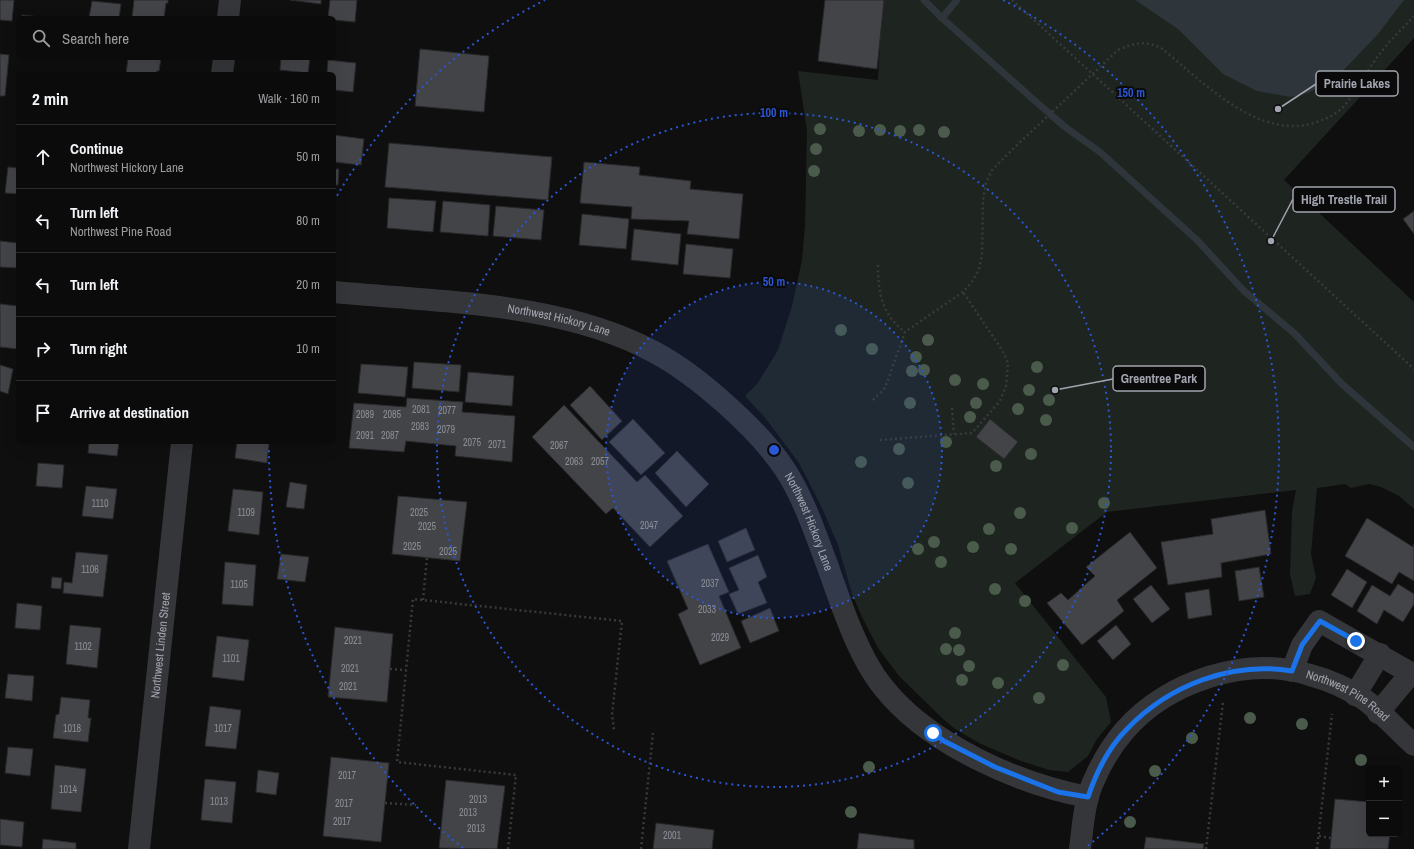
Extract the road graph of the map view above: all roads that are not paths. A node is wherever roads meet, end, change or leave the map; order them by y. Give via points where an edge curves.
1 (230, 0) edge
2 (228, 16) edge
3 (224, 60) edge
4 (222, 72) edge
5 (336, 292) edge
6 (182, 444) edge
7 (1380, 654) junction
8 (1292, 671) junction
9 (1412, 674) edge
10 (1355, 695) junction
11 (1378, 712) junction
12 (1414, 745) edge
13 (1088, 797) junction
14 (139, 849) edge
15 (1080, 849) edge

1 - 2 street
3 - 4 street
5 - 13 street, Northwest Hickory Lane via 509,308 586,323 657,353 691,375 749,427 784,467 804,504 844,613 861,649 882,686 900,707 944,741 995,767 1058,792
6 - 14 street, Northwest Linden Street
7 - 8 street via 1320,621 1302,645
7 - 9 street
7 - 10 street
8 - 10 street, Northwest Pine Road via 1310,674
8 - 13 street, Northwest Pine Road via 1254,668 1224,673 1190,684 1163,698 1145,711 1114,744 1095,778
9 - 11 street
10 - 11 street, Northwest Pine Road
11 - 12 street, Northwest Pine Road
13 - 15 street, Northwest Pine Road

